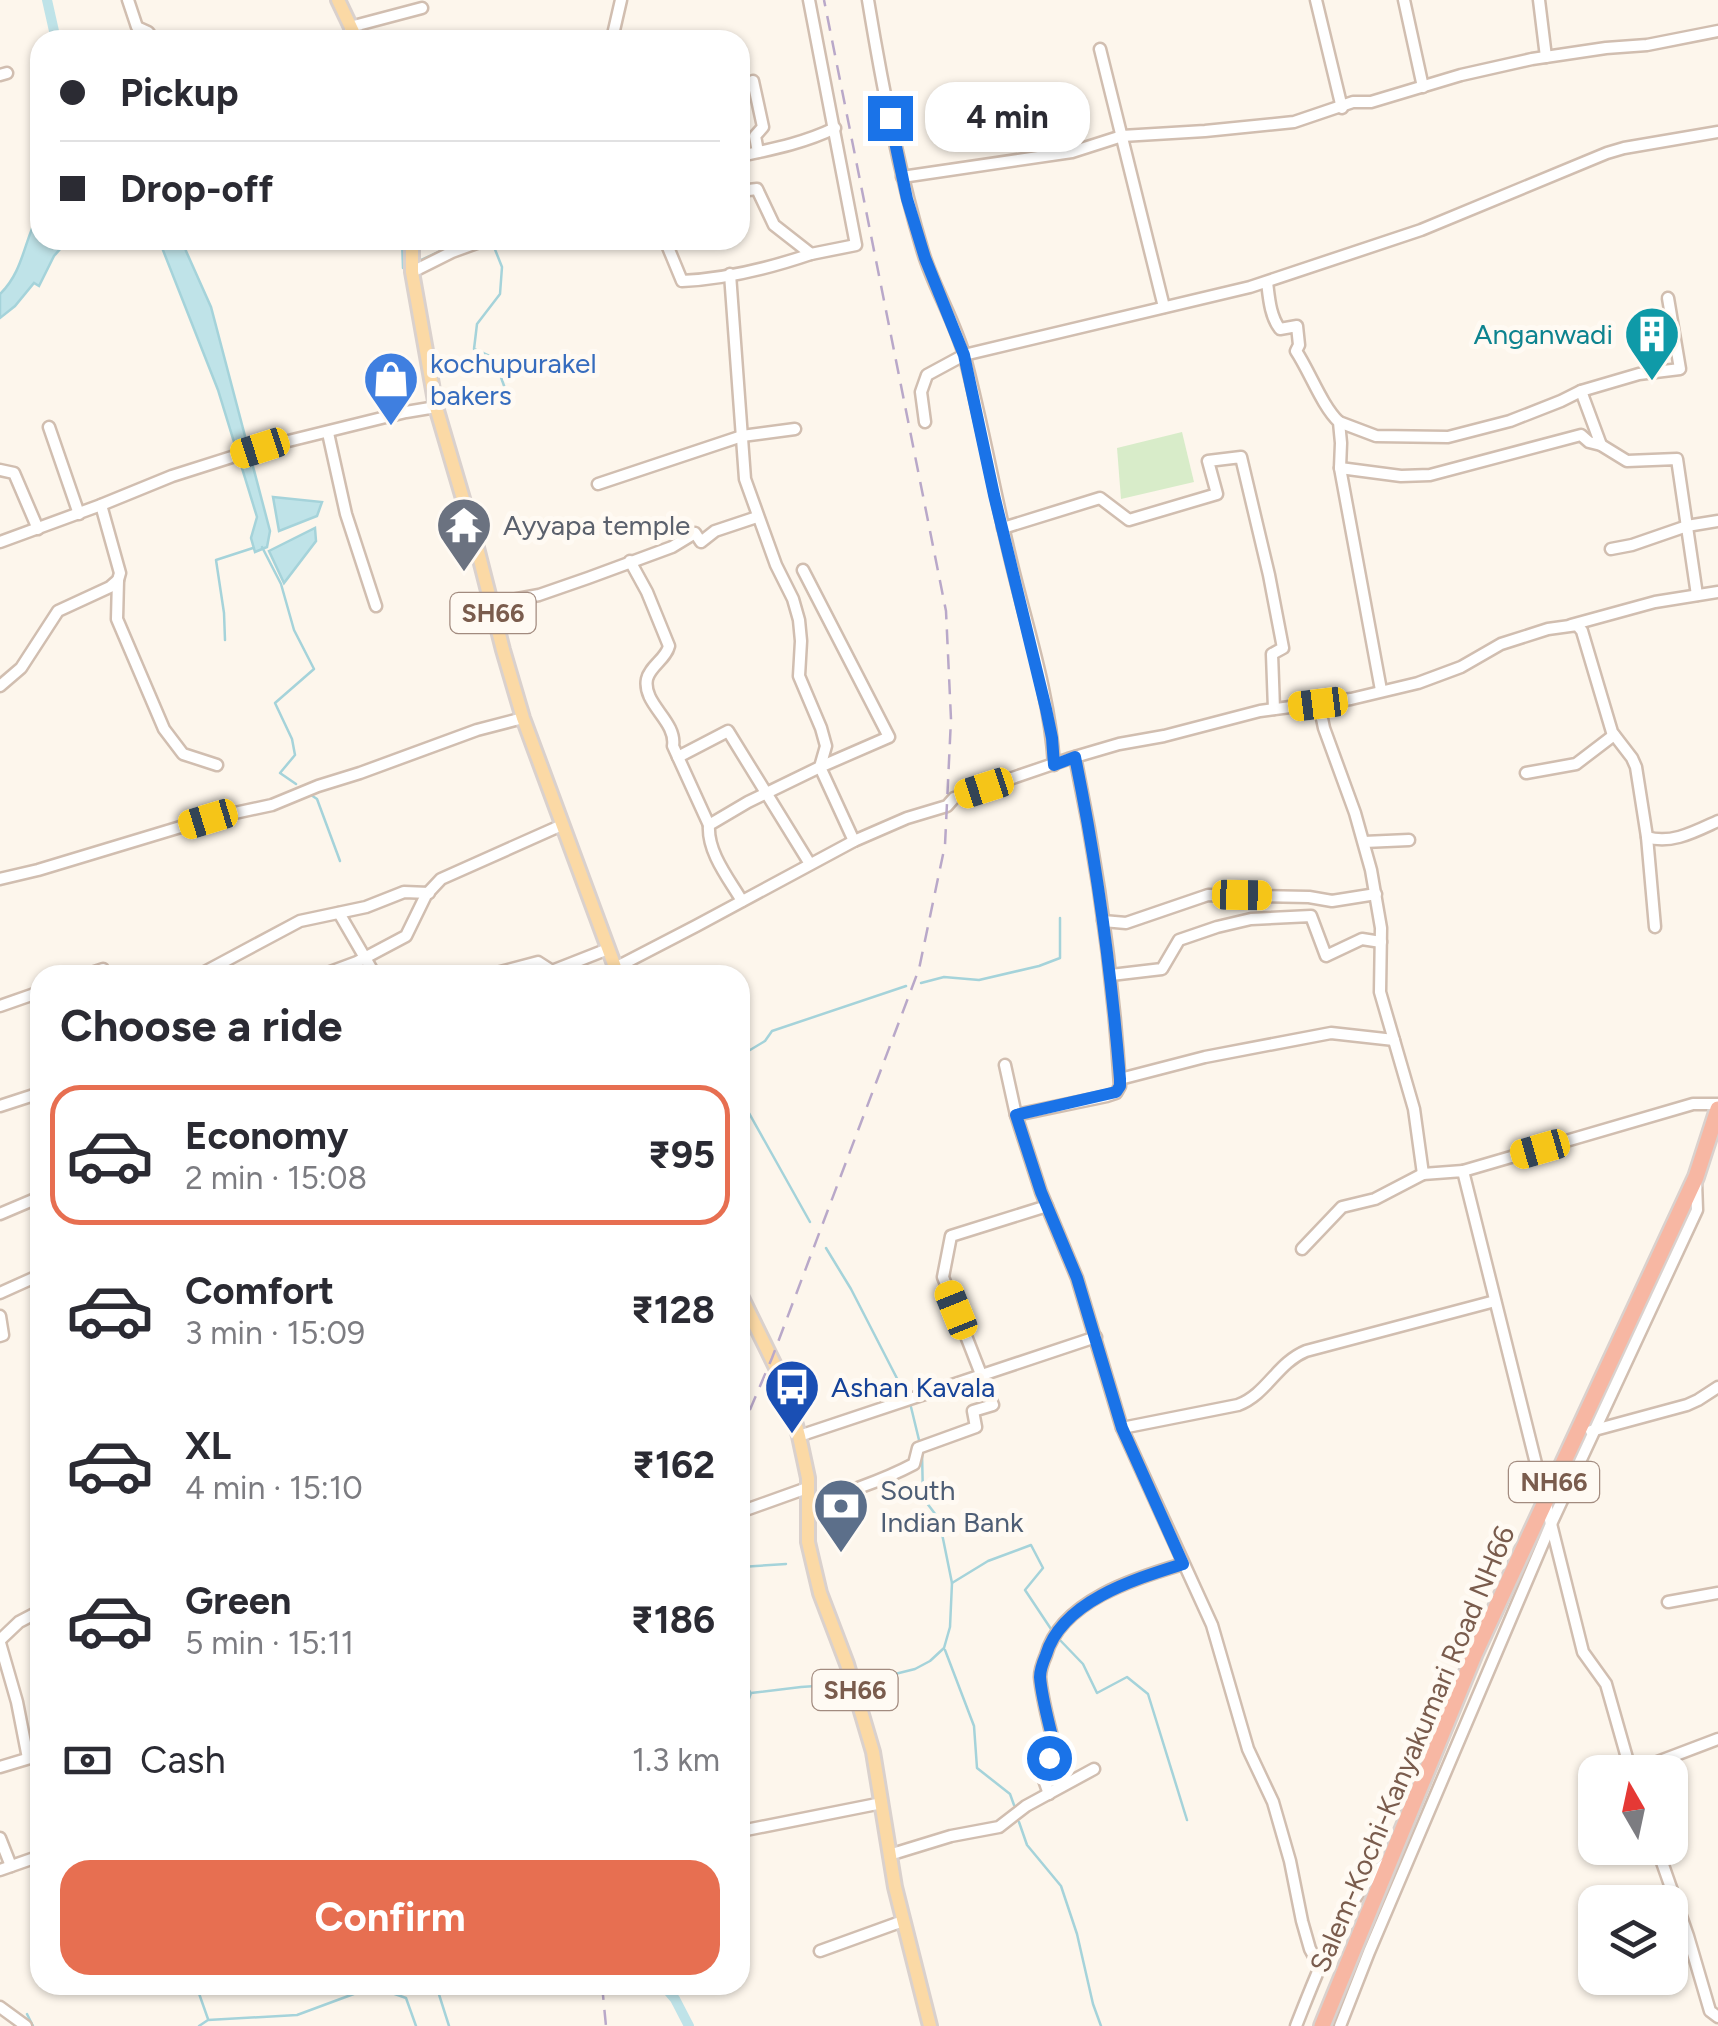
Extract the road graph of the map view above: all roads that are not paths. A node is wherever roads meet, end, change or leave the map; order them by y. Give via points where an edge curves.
1 (128, 0) edge
2 (338, 0) edge
3 (621, 0) edge
4 (809, 0) edge
5 (868, 0) edge
6 (1316, 0) edge
7 (1404, 0) edge
8 (1539, 0) edge
9 (422, 8) dead end
10 (144, 30) edge
11 (352, 30) edge
12 (361, 30) edge
13 (614, 30) edge
14 (1718, 31) edge
15 (1100, 48) dead end
16 (1546, 57) junction
17 (753, 80) dead end
18 (1423, 87) junction
19 (1342, 108) junction
20 (834, 128) junction
21 (1718, 132) edge
22 (1122, 136) junction
23 (758, 152) junction
24 (750, 154) edge
25 (902, 176) junction
26 (750, 190) edge
27 (412, 250) edge
28 (460, 250) edge
29 (669, 250) edge
30 (811, 254) junction
31 (412, 272) junction
32 (730, 274) junction
33 (1267, 282) junction
34 (1668, 298) dead end
35 (1164, 308) junction
36 (964, 355) junction
37 (1581, 391) junction
38 (436, 406) junction
39 (925, 422) dead end
40 (1339, 422) junction
41 (49, 427) dead end
42 (795, 429) dead end
43 (328, 433) junction
44 (742, 436) junction
45 (1602, 445) junction
46 (1340, 468) junction
47 (0, 470) edge
48 (598, 484) dead end
49 (101, 506) junction
50 (79, 514) junction
51 (757, 516) junction
52 (1718, 521) edge
53 (1687, 526) junction
54 (1003, 528) junction
55 (38, 529) junction
56 (0, 542) edge
57 (1611, 549) dead end
58 (630, 561) junction
59 (803, 570) dead end
60 (118, 580) junction
61 (1718, 592) edge
62 (1697, 595) junction
63 (490, 604) junction
64 (376, 606) dead end
65 (1570, 625) junction
66 (0, 686) edge
67 (1380, 690) junction
68 (1318, 704) junction
69 (1274, 709) junction
70 (523, 718) junction
71 (1614, 735) junction
72 (678, 757) junction
73 (1075, 757) junction
74 (1054, 765) junction
75 (217, 766) dead end
76 (820, 767) junction
77 (1526, 773) dead end
78 (766, 793) junction
79 (1718, 822) edge
80 (562, 824) junction
81 (709, 825) junction
82 (1648, 837) junction
83 (1409, 840) dead end
84 (854, 841) junction
85 (1364, 842) junction
86 (810, 864) junction
87 (0, 879) edge
88 (428, 893) junction
89 (1376, 894) junction
90 (742, 901) junction
91 (339, 912) junction
92 (1104, 920) junction
93 (1655, 927) dead end
94 (1381, 942) junction
95 (608, 949) junction
96 (366, 957) junction
97 (217, 965) edge
98 (346, 965) edge
99 (370, 965) edge
100 (565, 965) edge
101 (614, 965) edge
102 (627, 965) edge
103 (1112, 975) junction
104 (30, 996) edge
105 (0, 1006) edge
106 (1394, 1040) junction
107 (1005, 1064) dead end
108 (1120, 1079) junction
109 (30, 1096) edge
110 (0, 1106) edge
111 (1718, 1106) edge
112 (1016, 1115) junction
113 (1463, 1172) junction
114 (1423, 1174) junction
115 (1696, 1177) junction
116 (30, 1201) edge
117 (1047, 1206) junction
118 (0, 1214) edge
119 (1302, 1248) dead end
120 (30, 1280) edge
121 (0, 1293) edge
122 (1495, 1301) junction
123 (750, 1314) edge
124 (0, 1316) edge
125 (0, 1336) edge
126 (1096, 1336) junction
127 (982, 1376) junction
128 (1718, 1387) edge
129 (1122, 1428) junction
130 (1594, 1430) junction
131 (799, 1436) junction
132 (1576, 1436) junction
133 (807, 1488) junction
134 (1545, 1502) junction
135 (808, 1504) junction
136 (750, 1508) edge
137 (1551, 1524) junction
138 (1183, 1564) junction
139 (1718, 1593) edge
140 (1668, 1602) dead end
141 (30, 1616) edge
142 (0, 1641) edge
143 (1718, 1739) edge
144 (30, 1743) edge
145 (1626, 1755) edge
146 (1676, 1755) edge
147 (30, 1757) edge
148 (0, 1768) edge
149 (1094, 1769) dead end
150 (1049, 1794) junction
151 (882, 1802) junction
152 (750, 1829) edge
153 (0, 1838) edge
154 (889, 1854) junction
155 (1392, 1857) junction
156 (30, 1860) edge
157 (1663, 1865) edge
158 (6, 1868) edge
159 (903, 1921) junction
160 (820, 1951) dead end
161 (1320, 1967) junction
162 (0, 2008) edge
163 (1347, 2013) junction
164 (1718, 2017) edge
165 (26, 2026) edge
166 (930, 2026) edge
167 (1296, 2026) edge
168 (1322, 2026) edge
169 (1340, 2026) edge
170 (1351, 2026) edge

1 - 10 street
2 - 11 main road
3 - 13 street
4 - 20 street
5 - 25 street
6 - 19 street
7 - 18 street
8 - 16 street
9 - 12 street
14 - 16 street
15 - 22 street
16 - 18 street
17 - 23 street via 763,126
18 - 19 street
19 - 22 street via 1277,126
20 - 23 street
20 - 30 street via 856,245
21 - 33 street via 1607,153 1421,230
22 - 25 street via 1072,152
22 - 35 street
23 - 24 street
25 - 36 street via 925,258
26 - 30 street via 757,189 774,225
27 - 31 main road, SH66
28 - 31 street
29 - 32 street via 682,281
30 - 32 street
31 - 38 main road, SH66
32 - 44 street
33 - 35 street
33 - 40 street via 1275,321 1280,329 1297,326 1296,351
34 - 37 street via 1680,370
35 - 36 street
36 - 39 street via 927,375
36 - 54 street
37 - 40 street via 1510,421 1448,437 1376,436
37 - 45 street
38 - 43 street
38 - 63 main road, SH66
40 - 46 street
41 - 50 street
42 - 44 street
43 - 49 street via 172,476
43 - 64 street
44 - 48 street
44 - 51 street
45 - 46 street via 1581,434 1430,475
45 - 53 street via 1627,461 1677,460
46 - 67 street
47 - 55 street via 14,473
49 - 50 street
49 - 60 street
50 - 55 street
51 - 58 street via 701,542 695,533
51 - 76 street via 799,620 799,676 826,746
52 - 53 street
53 - 57 street
53 - 62 street
54 - 69 street via 1100,498 1129,520 1217,494 1208,461 1241,457 1284,648 1272,654
54 - 74 street
55 - 56 street
58 - 63 street via 539,595
58 - 72 street via 670,646 646,684
59 - 76 street via 888,736
60 - 66 street via 58,611 21,668
60 - 75 street via 117,619 164,729 183,754
61 - 62 street
62 - 65 street
63 - 70 main road, SH66
65 - 67 street via 1501,644 1436,678
65 - 71 street via 1582,631
67 - 68 street
68 - 69 street
68 - 85 street
69 - 73 street
70 - 80 main road, SH66
70 - 87 street via 272,804
71 - 77 street via 1576,764
71 - 82 street via 1636,766
72 - 78 street via 728,732
72 - 81 street
73 - 74 street
73 - 92 street
74 - 84 street
76 - 78 street
76 - 84 street
78 - 81 street
78 - 86 street
79 - 82 street via 1685,836
80 - 88 street via 441,879
80 - 95 main road, SH66
81 - 90 street via 715,855
82 - 93 street
83 - 85 street
84 - 86 street
85 - 89 street
86 - 90 street
88 - 91 street via 404,892
88 - 96 street via 406,936
89 - 92 street via 1332,901 1208,895 1126,922
89 - 94 street
90 - 102 street
91 - 96 street
91 - 97 street via 300,920
92 - 103 street
94 - 103 street via 1362,939 1326,956 1311,916 1251,919 1179,940 1162,969
94 - 106 street via 1379,986
95 - 100 street
95 - 101 main road, SH66
96 - 98 street
96 - 99 street
103 - 108 street
104 - 105 street
106 - 108 street via 1332,1033
106 - 114 street
107 - 112 street
108 - 112 street via 1107,1096
109 - 110 street
111 - 113 street via 1693,1104
111 - 115 highway, Salem-Kochi-Kanyakumari Road NH66 / NH66
112 - 117 street
113 - 114 street
113 - 122 street
114 - 119 street via 1342,1208
115 - 130 street via 1697,1210
115 - 132 highway, Salem-Kochi-Kanyakumari Road NH66 / NH66
116 - 118 street
117 - 126 street
117 - 127 street via 952,1236 943,1277
120 - 121 street
122 - 129 street via 1306,1350 1238,1405
122 - 134 street
123 - 131 main road, SH66 via 785,1386
124 - 125 street
126 - 127 street
126 - 129 street
127 - 131 street
127 - 135 street via 993,1405 973,1410 976,1427 918,1448 914,1464 894,1475
128 - 130 street via 1686,1405
129 - 138 street
130 - 132 street
130 - 137 street
131 - 133 main road, SH66
132 - 134 highway, Salem-Kochi-Kanyakumari Road NH66 / NH66
133 - 135 main road, SH66
133 - 136 street
134 - 137 street
134 - 155 highway, Salem-Kochi-Kanyakumari Road NH66 / NH66
135 - 151 main road, SH66 via 808,1542 820,1593 847,1664
137 - 145 street via 1583,1652 1606,1684
137 - 163 street
138 - 150 street via 1088,1602 1049,1644 1040,1674 1056,1754 1038,1762
138 - 161 street via 1212,1624 1248,1749 1273,1802
139 - 140 street
141 - 142 street
142 - 144 street
143 - 146 street
147 - 148 street
149 - 150 street
150 - 154 street via 999,1827
151 - 152 street
151 - 154 main road, SH66
153 - 158 street
154 - 159 main road, SH66
155 - 161 street via 1374,1872
155 - 168 highway, Salem-Kochi-Kanyakumari Road NH66 / NH66
156 - 158 street
157 - 164 street via 1710,2011
159 - 160 street
159 - 166 main road, SH66
161 - 167 street
162 - 165 street
163 - 169 street
163 - 170 street

